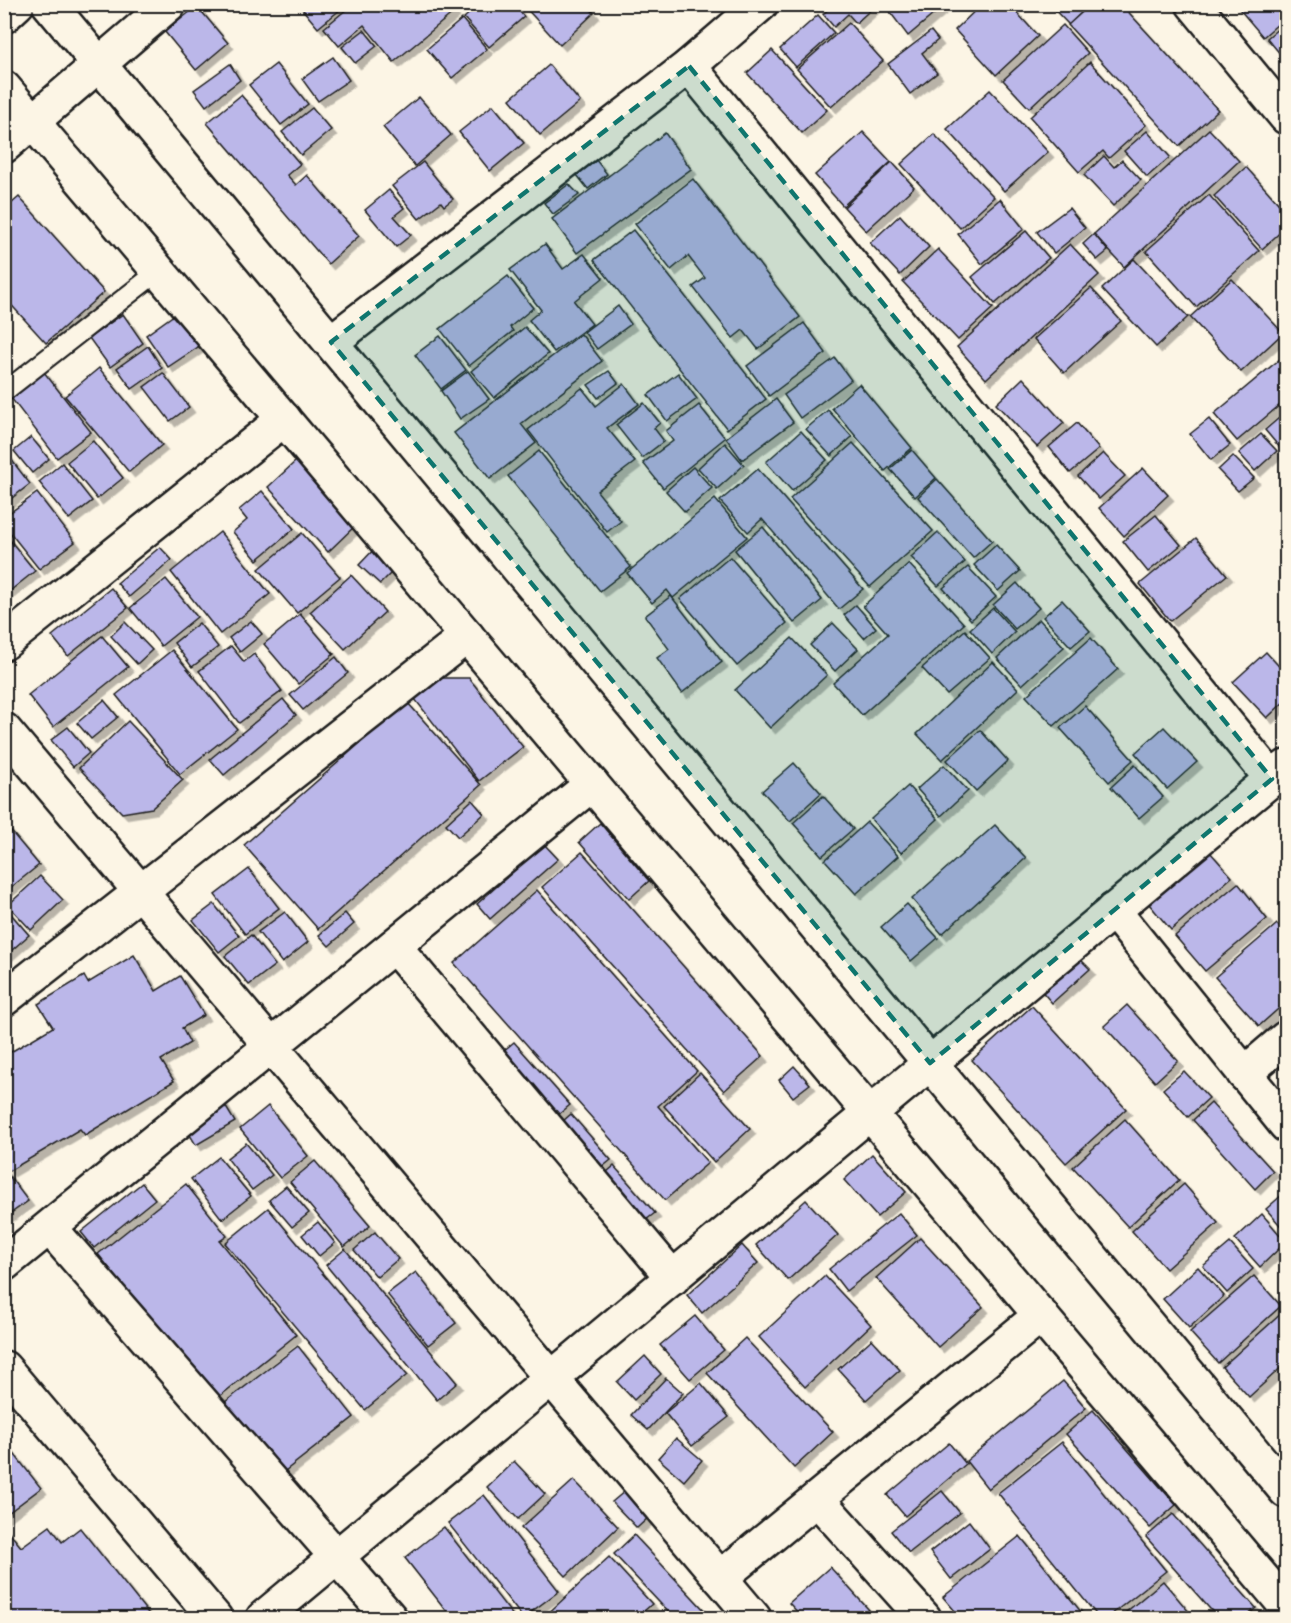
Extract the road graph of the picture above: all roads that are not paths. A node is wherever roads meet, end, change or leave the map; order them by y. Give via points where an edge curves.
1 (17, 4) edge
2 (49, 4) edge
3 (169, 4) edge
4 (760, 4) edge
5 (1193, 4) edge
6 (4, 15) edge
7 (100, 63) junction
8 (689, 66) junction
9 (4, 88) edge
10 (1287, 117) edge
11 (33, 122) junction
12 (4, 146) edge
13 (160, 270) junction
14 (331, 342) junction
15 (4, 392) edge
16 (284, 419) junction
17 (8, 632) edge
18 (467, 636) junction
19 (4, 730) edge
20 (1279, 773) edge
21 (592, 784) junction
22 (140, 891) junction
23 (1113, 910) junction
24 (394, 946) junction
25 (4, 999) edge
26 (1287, 1038) edge
27 (272, 1047) junction
28 (930, 1062) junction
29 (1244, 1074) junction
30 (871, 1114) junction
31 (1287, 1125) edge
32 (50, 1228) junction
33 (4, 1264) edge
34 (674, 1278) junction
35 (1041, 1315) junction
36 (4, 1368) edge
37 (551, 1378) junction
38 (1287, 1491) edge
39 (817, 1499) junction
40 (336, 1557) junction
41 (720, 1578) junction
42 (1287, 1606) edge
43 (215, 1618) edge
44 (263, 1618) edge
45 (390, 1618) edge
46 (754, 1618) edge
47 (924, 1618) edge

1 - 6 street
2 - 7 street
3 - 7 street
4 - 8 street
5 - 10 street
7 - 11 street
7 - 14 street
8 - 14 street
8 - 20 street
9 - 11 street
11 - 12 street
11 - 13 street
13 - 15 lane
13 - 16 street
14 - 28 street
16 - 17 street
16 - 18 street
18 - 21 street
18 - 22 street
19 - 22 street
20 - 23 street
21 - 24 street
21 - 30 street
22 - 25 street
22 - 27 street
23 - 28 street
23 - 29 street
24 - 27 street
24 - 34 street
26 - 29 street
27 - 32 street
27 - 37 street
28 - 30 street
28 - 38 street
29 - 31 street
30 - 34 street
30 - 35 street
32 - 33 street
32 - 40 street
34 - 37 street
35 - 39 street
35 - 42 street
36 - 43 street
37 - 40 street
37 - 41 street
39 - 41 street
39 - 47 street
40 - 44 street
40 - 45 street
41 - 46 street

